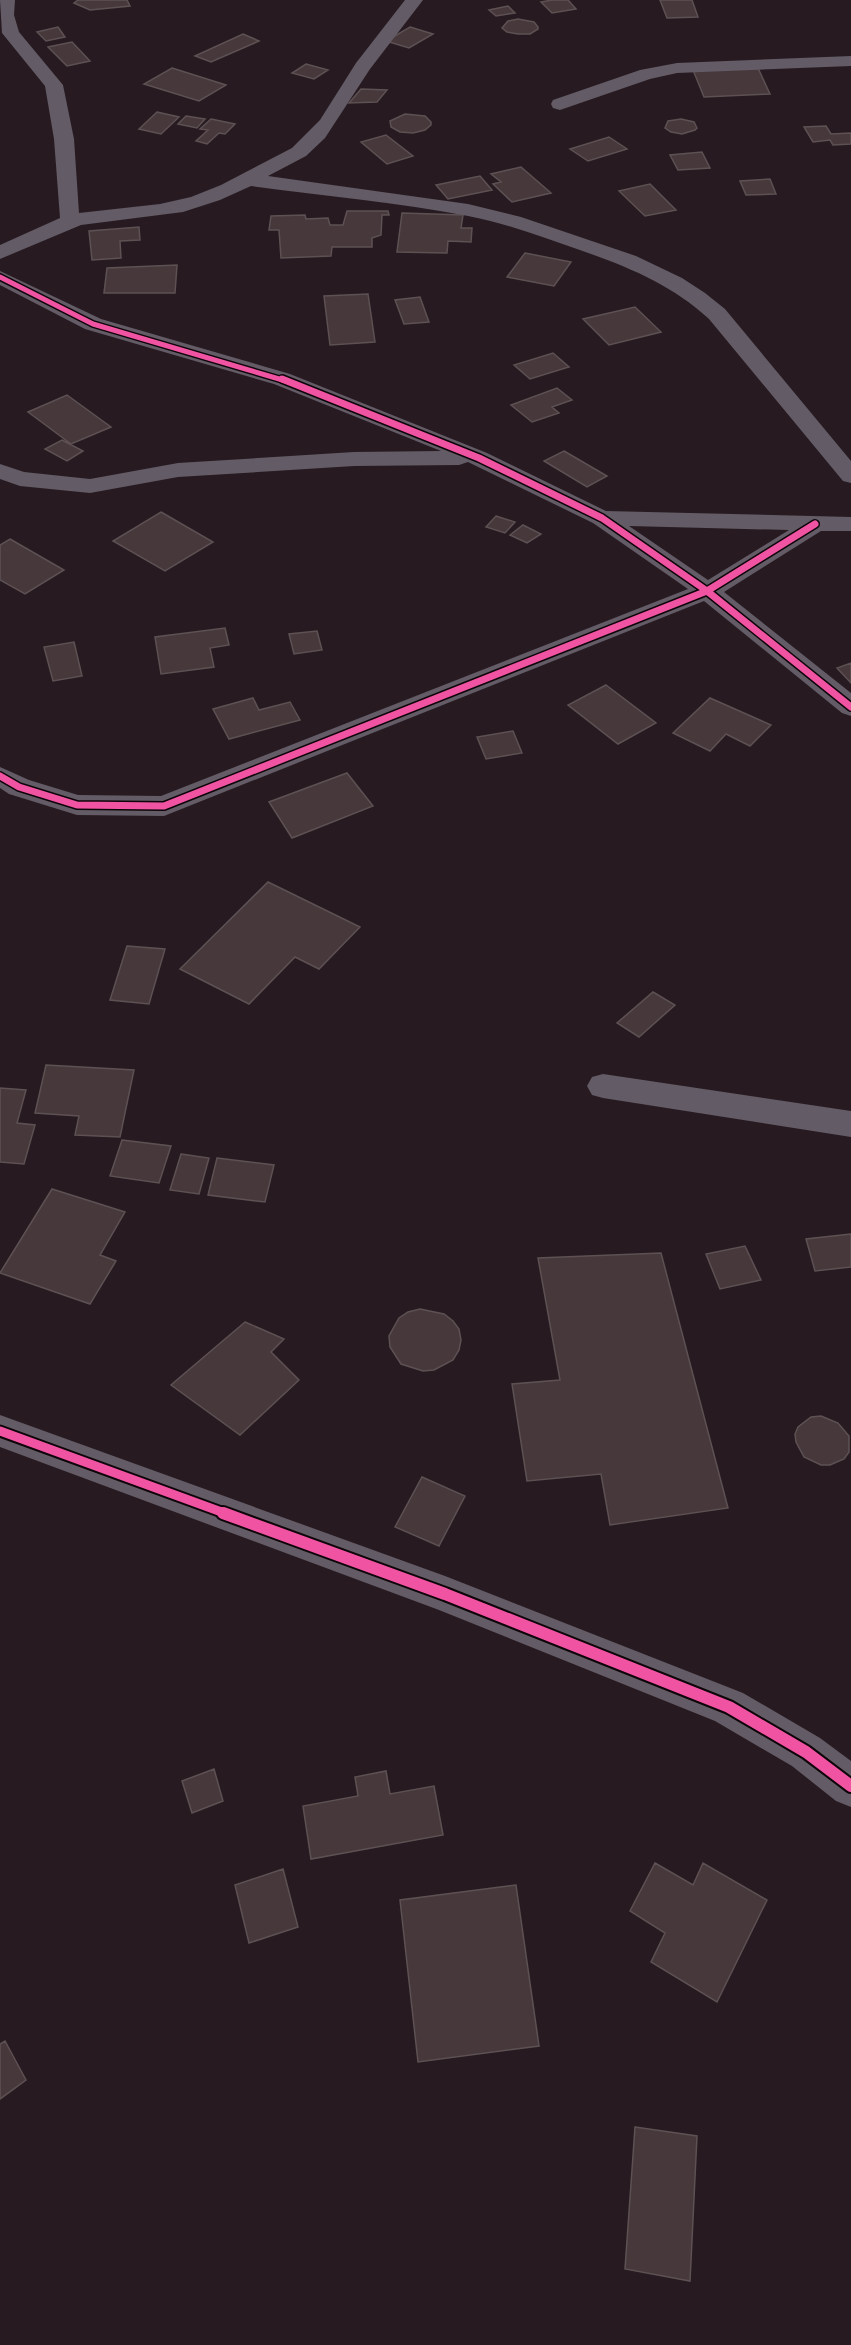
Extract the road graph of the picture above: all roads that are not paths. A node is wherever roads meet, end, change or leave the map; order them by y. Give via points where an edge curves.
1 (6, 0) edge
2 (414, 0) edge
3 (851, 61) edge
4 (560, 104) dead end
5 (245, 179) junction
6 (70, 221) junction
7 (0, 253) edge
8 (0, 277) edge
9 (479, 458) junction
10 (0, 471) edge
11 (851, 476) edge
12 (602, 518) junction
13 (815, 524) junction
14 (851, 524) edge
15 (707, 591) junction
16 (851, 707) edge
17 (0, 776) edge
18 (603, 1086) dead end
19 (851, 1124) edge
20 (0, 1431) edge
21 (851, 1786) edge

1 - 6 street via 4,15 11,33 54,85 64,139
2 - 5 street via 362,67 312,143
3 - 4 street via 677,68 646,74
5 - 6 street via 181,207
5 - 11 street via 491,215 628,260 675,282 717,314
6 - 7 street
8 - 9 street via 93,324 282,379
9 - 10 street via 354,459 178,470 90,486 20,479
9 - 12 street
12 - 13 street
12 - 15 street
13 - 14 street
13 - 15 street
15 - 16 street
15 - 17 street via 164,806 77,805
18 - 19 street
20 - 21 street via 445,1594 729,1707 806,1752

